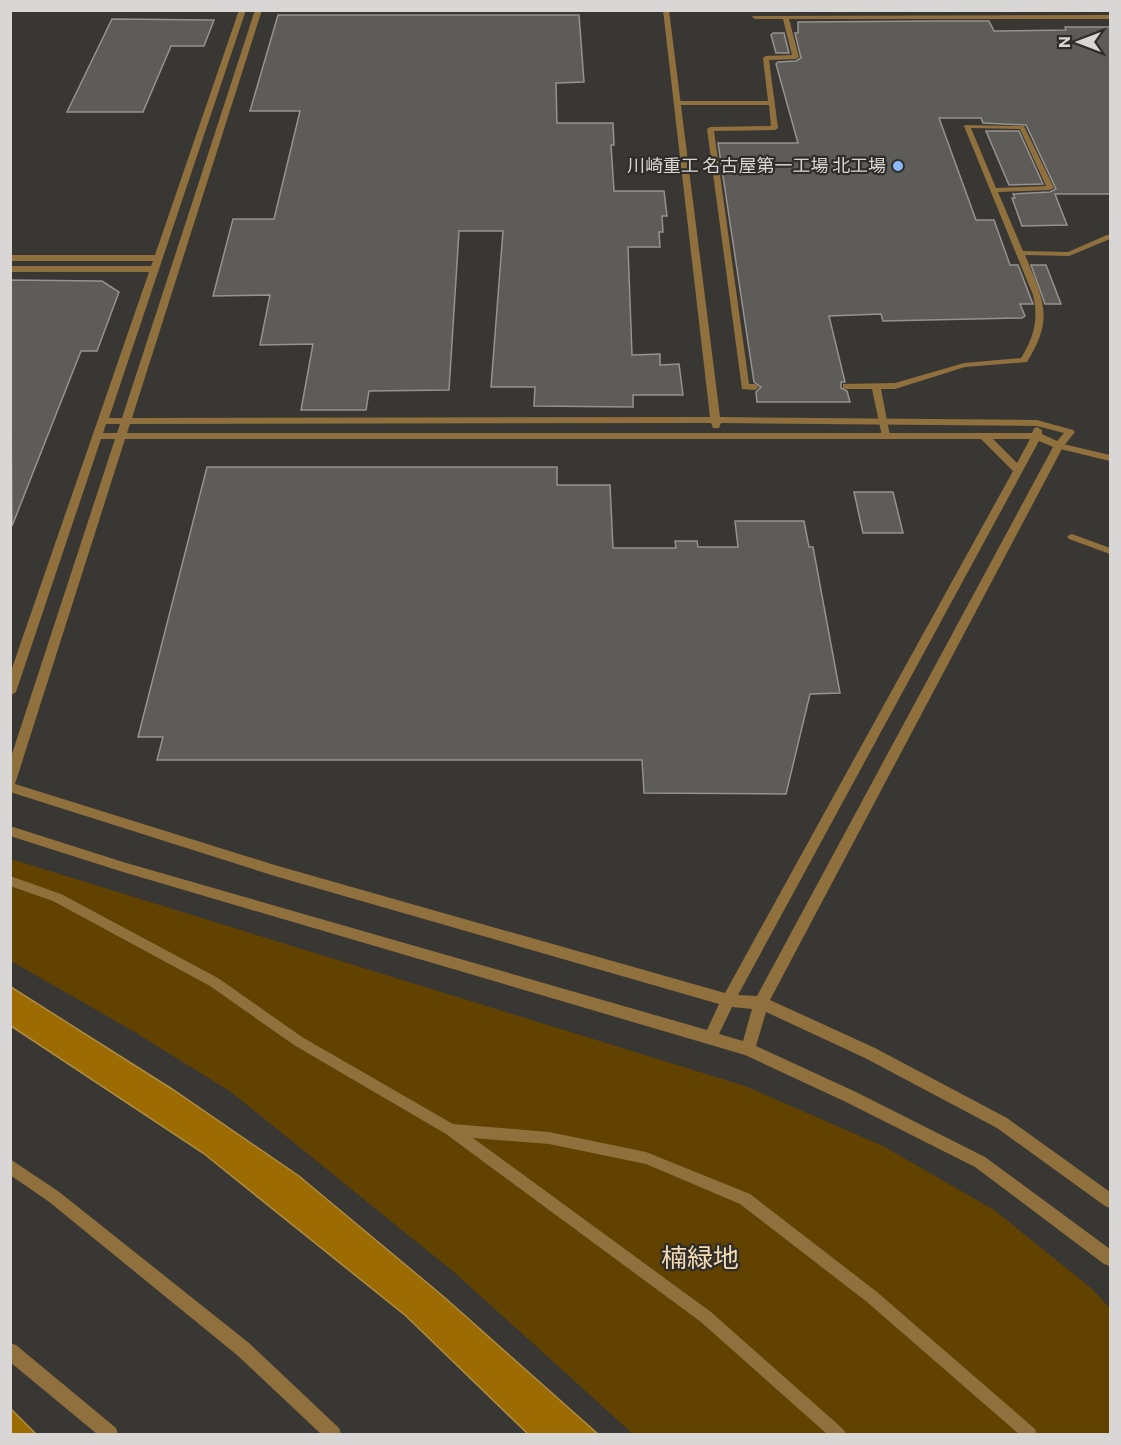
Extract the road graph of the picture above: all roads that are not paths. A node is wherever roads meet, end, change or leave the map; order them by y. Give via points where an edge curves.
1 (243, 10) edge
2 (259, 10) edge
3 (666, 10) edge
4 (755, 17) dead end
5 (786, 17) junction
6 (1110, 17) edge
7 (677, 104) junction
8 (772, 104) junction
9 (994, 190) junction
10 (1110, 237) edge
11 (1020, 253) junction
12 (10, 258) edge
13 (158, 258) junction
14 (10, 269) edge
15 (154, 269) junction
16 (846, 386) dead end
17 (876, 386) junction
18 (755, 387) dead end
19 (715, 420) junction
20 (105, 421) junction
21 (127, 421) junction
22 (883, 422) junction
23 (1037, 429) junction
24 (99, 436) junction
25 (122, 436) junction
26 (717, 436) junction
27 (886, 436) junction
28 (985, 437) junction
29 (1059, 446) junction
30 (1110, 458) edge
31 (1018, 470) junction
32 (1072, 537) dead end
33 (1110, 551) edge
34 (10, 692) edge
35 (10, 781) edge
36 (10, 788) edge
37 (10, 831) edge
38 (10, 881) edge
39 (728, 1000) junction
40 (761, 1003) junction
41 (711, 1037) junction
42 (748, 1049) junction
43 (451, 1130) junction
44 (10, 1166) edge
45 (1110, 1201) edge
46 (1110, 1258) edge
47 (10, 1351) edge
48 (110, 1434) edge
49 (333, 1434) edge
50 (838, 1434) edge
51 (1030, 1434) edge

1 - 13 street
2 - 21 street
3 - 7 street
4 - 5 lane
5 - 6 lane
5 - 8 lane via 796,57 766,58
7 - 8 lane
7 - 19 street
8 - 18 lane via 775,128 710,129 745,387
9 - 9 lane via 981,158 968,126 1022,127 1050,188
9 - 11 lane
10 - 11 lane via 1069,254
11 - 17 lane via 1041,308 1037,342 1024,360 964,365 895,386
12 - 13 street
13 - 15 street
14 - 15 street
15 - 20 street
16 - 17 lane
17 - 22 lane
19 - 21 street
19 - 22 street
19 - 26 street
20 - 21 street
20 - 24 street
21 - 25 street
22 - 23 street
22 - 27 lane
23 - 28 street
23 - 29 street
23 - 29 street via 1070,432
23 - 31 street
24 - 25 street
24 - 34 street
25 - 26 street
25 - 35 street
26 - 27 street
27 - 28 street
28 - 31 street
29 - 30 lane
29 - 40 street
31 - 39 street
32 - 33 lane
36 - 39 street via 459,925
37 - 41 street
38 - 43 lane via 57,897 214,982 298,1041
39 - 40 street
39 - 41 street
40 - 42 street
40 - 45 street via 870,1053 1002,1123
41 - 42 street
42 - 46 street via 981,1162
43 - 50 lane via 706,1317
43 - 51 lane via 549,1138 646,1158 745,1198 872,1297
44 - 49 street via 243,1348
47 - 48 street

